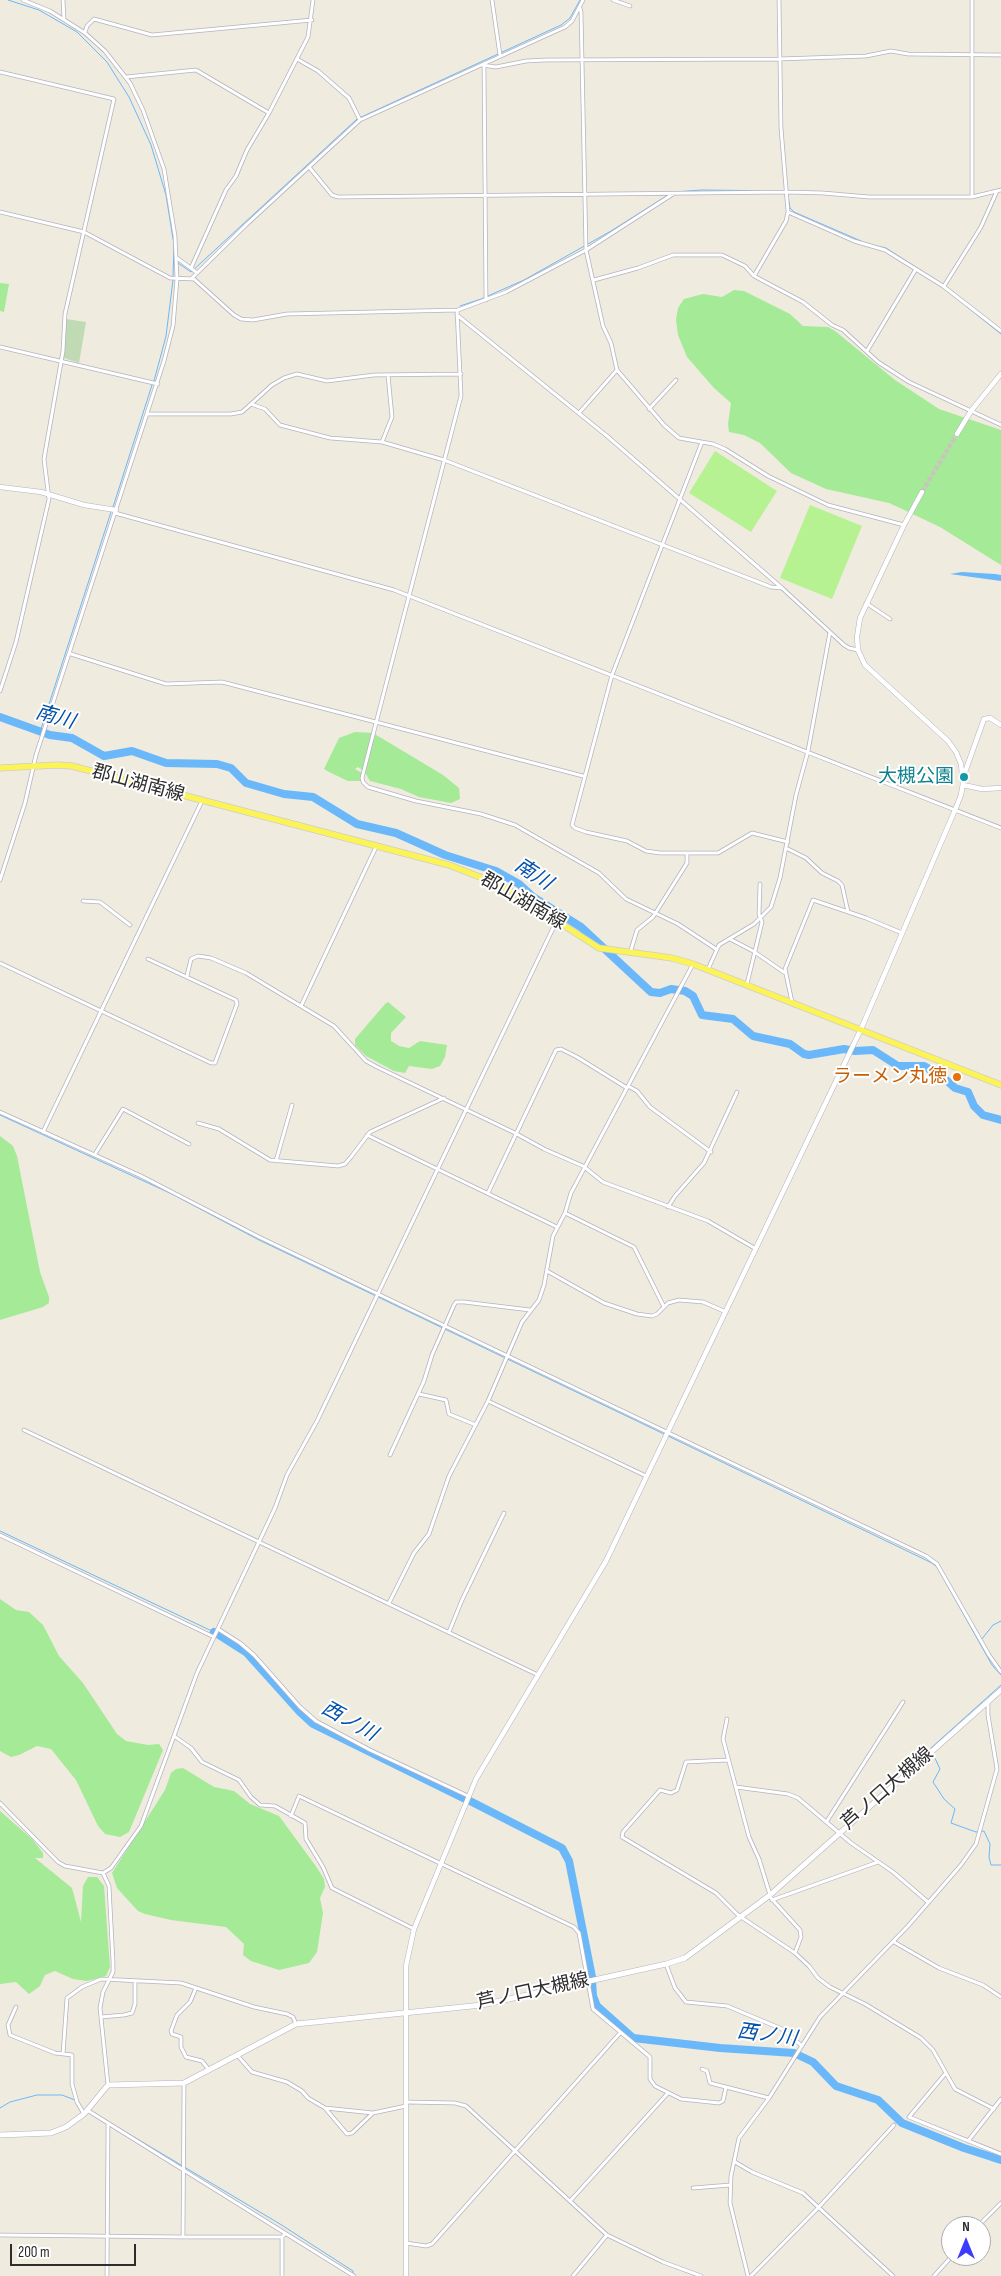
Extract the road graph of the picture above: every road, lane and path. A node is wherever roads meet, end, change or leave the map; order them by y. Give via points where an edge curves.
1 (23, 0) edge
2 (63, 0) edge
3 (313, 0) edge
4 (492, 0) edge
5 (583, 0) edge
6 (613, 0) edge
7 (779, 0) edge
8 (972, 0) edge
9 (630, 6) dead end
10 (580, 8) junction
11 (64, 19) junction
12 (312, 20) junction
13 (85, 33) junction
14 (973, 55) junction
15 (1001, 55) edge
16 (500, 56) junction
17 (297, 59) junction
18 (779, 59) junction
19 (582, 60) junction
20 (483, 65) junction
21 (0, 72) edge
22 (126, 77) junction
23 (269, 113) junction
24 (360, 120) junction
25 (309, 167) junction
26 (999, 190) edge
27 (787, 192) junction
28 (673, 194) junction
29 (584, 195) junction
30 (484, 196) junction
31 (972, 197) junction
32 (0, 212) edge
33 (788, 212) junction
34 (84, 232) junction
35 (586, 250) junction
36 (177, 258) junction
37 (191, 268) junction
38 (916, 268) junction
39 (196, 272) junction
40 (754, 276) junction
41 (192, 278) junction
42 (174, 279) junction
43 (594, 280) junction
44 (944, 286) junction
45 (486, 300) junction
46 (457, 310) junction
47 (457, 315) junction
48 (1001, 331) edge
49 (0, 347) edge
50 (867, 351) junction
51 (61, 361) junction
52 (617, 370) junction
53 (461, 374) junction
54 (1001, 374) edge
55 (388, 376) junction
56 (676, 380) dead end
57 (155, 383) junction
58 (251, 404) junction
59 (649, 409) junction
60 (971, 411) junction
61 (579, 413) junction
62 (147, 414) junction
63 (1001, 425) edge
64 (957, 434) tunnel mouth
65 (382, 442) junction
66 (702, 442) junction
67 (444, 460) junction
68 (0, 487) edge
69 (922, 492) tunnel mouth
70 (48, 494) junction
71 (679, 498) junction
72 (115, 511) junction
73 (904, 525) junction
74 (662, 544) junction
75 (782, 588) junction
76 (408, 595) junction
77 (866, 603) junction
78 (890, 619) dead end
79 (830, 632) junction
80 (858, 650) junction
81 (70, 654) junction
82 (612, 675) junction
83 (0, 690) edge
84 (376, 722) junction
85 (1001, 725) edge
86 (808, 751) junction
87 (35, 765) junction
88 (0, 768) edge
89 (584, 776) junction
90 (963, 785) junction
91 (1001, 788) edge
92 (202, 801) junction
93 (955, 810) junction
94 (1001, 828) edge
95 (788, 842) junction
96 (377, 846) junction
97 (786, 848) junction
98 (687, 853) junction
99 (0, 880) edge
100 (760, 884) dead end
101 (83, 901) dead end
102 (848, 912) junction
103 (655, 914) junction
104 (762, 918) junction
105 (557, 920) junction
106 (130, 925) dead end
107 (902, 933) junction
108 (730, 939) junction
109 (716, 949) junction
110 (755, 952) junction
111 (630, 953) junction
112 (148, 959) dead end
113 (0, 963) edge
114 (693, 964) junction
115 (708, 969) junction
116 (785, 973) junction
117 (187, 976) junction
118 (746, 984) junction
119 (792, 1002) junction
120 (301, 1006) junction
121 (101, 1012) junction
122 (862, 1029) junction
123 (1001, 1084) edge
124 (628, 1087) junction
125 (738, 1092) dead end
126 (444, 1098) junction
127 (292, 1105) dead end
128 (467, 1109) junction
129 (0, 1112) edge
130 (198, 1123) dead end
131 (43, 1132) junction
132 (515, 1133) junction
133 (367, 1135) junction
134 (189, 1144) dead end
135 (711, 1152) junction
136 (95, 1154) junction
137 (276, 1161) junction
138 (585, 1168) junction
139 (438, 1170) junction
140 (488, 1193) junction
141 (668, 1207) junction
142 (565, 1213) junction
143 (557, 1227) junction
144 (756, 1249) junction
145 (547, 1271) junction
146 (378, 1294) junction
147 (664, 1307) junction
148 (531, 1310) junction
149 (726, 1312) junction
150 (446, 1326) junction
151 (508, 1356) junction
152 (419, 1394) junction
153 (488, 1401) junction
154 (476, 1425) junction
155 (24, 1430) dead end
156 (668, 1433) junction
157 (390, 1455) dead end
158 (646, 1476) junction
159 (504, 1513) dead end
160 (0, 1535) edge
161 (260, 1541) junction
162 (390, 1603) junction
163 (449, 1632) junction
164 (216, 1633) junction
165 (1001, 1672) edge
166 (538, 1675) junction
167 (1001, 1690) edge
168 (988, 1701) junction
169 (903, 1702) dead end
170 (727, 1719) dead end
171 (174, 1736) junction
172 (728, 1760) junction
173 (995, 1780) junction
174 (1000, 1782) edge
175 (736, 1787) junction
176 (468, 1796) junction
177 (0, 1803) edge
178 (291, 1816) junction
179 (826, 1821) junction
180 (838, 1832) junction
181 (878, 1862) junction
182 (441, 1864) junction
183 (103, 1873) junction
184 (771, 1897) junction
185 (928, 1902) junction
186 (742, 1917) junction
187 (414, 1929) junction
188 (894, 1942) junction
189 (795, 1953) junction
190 (666, 1964) junction
191 (109, 1978) junction
192 (588, 1981) junction
193 (135, 1982) junction
194 (196, 1988) junction
195 (845, 1994) junction
196 (1001, 1997) edge
197 (16, 2007) dead end
198 (407, 2012) junction
199 (101, 2017) junction
200 (296, 2024) junction
201 (620, 2033) junction
202 (802, 2046) junction
203 (63, 2054) junction
204 (237, 2055) junction
205 (702, 2069) dead end
206 (209, 2070) junction
207 (945, 2074) junction
208 (184, 2082) junction
209 (108, 2085) junction
210 (726, 2087) junction
211 (668, 2094) junction
212 (769, 2098) junction
213 (1001, 2099) edge
214 (406, 2104) junction
215 (325, 2108) junction
216 (994, 2109) junction
217 (85, 2112) junction
218 (373, 2113) junction
219 (108, 2124) junction
220 (894, 2124) dead end
221 (0, 2135) edge
222 (968, 2141) junction
223 (515, 2149) junction
224 (1001, 2154) edge
225 (735, 2162) junction
226 (183, 2170) junction
227 (730, 2185) junction
228 (693, 2188) dead end
229 (571, 2200) junction
230 (1001, 2203) edge
231 (818, 2208) junction
232 (988, 2216) edge
233 (0, 2235) edge
234 (608, 2235) junction
235 (108, 2236) junction
236 (284, 2236) junction
237 (183, 2237) junction
238 (406, 2243) junction
239 (943, 2266) edge
240 (107, 2276) edge
241 (282, 2276) edge
242 (354, 2276) edge
243 (406, 2276) edge
244 (573, 2276) edge
245 (701, 2276) edge
246 (749, 2276) edge
247 (893, 2276) edge
248 (934, 2276) edge

1 - 11 street
2 - 11 street
3 - 12 street
4 - 16 street
5 - 10 street
6 - 9 street
7 - 18 street
8 - 14 street
10 - 16 street via 565,27
10 - 19 street
11 - 13 street
12 - 13 street via 152,35 94,19
12 - 17 street
13 - 22 street
14 - 15 street
14 - 18 street via 892,51 866,56
14 - 31 street
16 - 20 street
17 - 23 street
17 - 24 street via 318,71 349,98
18 - 19 street
18 - 27 street
19 - 20 street via 536,60 496,67
19 - 29 street
20 - 24 street
20 - 30 street
21 - 34 street via 114,99
22 - 23 street via 198,71
22 - 36 street via 143,110 164,169
23 - 37 street via 226,190
24 - 25 street
25 - 30 street via 338,197
25 - 39 street
26 - 31 street
26 - 44 street via 981,227
27 - 28 street
27 - 31 street via 824,192 870,198
27 - 33 street
28 - 29 street
28 - 35 street
29 - 30 street
29 - 35 street
30 - 45 street
32 - 34 street
33 - 38 street via 854,241 885,250
33 - 40 street
34 - 42 street
34 - 51 street via 64,314
35 - 43 street
35 - 45 street
36 - 37 street
36 - 42 street
37 - 39 street
38 - 44 street
38 - 50 street
39 - 41 street
40 - 43 street via 745,266 722,255 678,255
40 - 50 street via 803,302
41 - 42 street
41 - 46 street via 234,315 246,320 287,314
42 - 57 street via 173,326
43 - 52 street via 603,326
44 - 48 street
45 - 46 street
46 - 47 street
47 - 53 street
47 - 61 street
49 - 51 street
50 - 60 street via 908,382
51 - 57 street
51 - 70 street via 44,459
52 - 59 street
52 - 61 street
53 - 55 street
53 - 67 street via 461,396
54 - 60 street
55 - 58 street via 327,381 297,374 272,385
55 - 65 street via 392,416
56 - 59 street
57 - 62 street
58 - 62 street via 242,412 232,414
58 - 65 street via 264,409 280,425 330,438
59 - 66 street via 675,436
60 - 63 street
60 - 64 street
61 - 71 street
62 - 72 street
65 - 67 street
66 - 71 street
66 - 73 street via 738,455 768,476 828,505
67 - 74 street
67 - 76 street
68 - 70 street
69 - 73 street
70 - 72 street
70 - 83 street via 16,642
71 - 74 street
71 - 75 street
72 - 76 street
72 - 81 street
73 - 77 street
74 - 75 street via 771,587
74 - 82 street
75 - 79 street
76 - 82 street
76 - 84 street
77 - 78 street
77 - 80 street via 857,627
79 - 80 street via 847,647
79 - 86 street
80 - 90 street via 865,665 948,741 961,764
81 - 84 street via 166,684 222,682
81 - 87 street
82 - 86 street
82 - 89 street
84 - 89 street
84 - 103 street via 362,778 368,787 514,825 599,873 626,899
85 - 90 street via 990,718 984,719
86 - 93 street
86 - 95 street
87 - 88 main road, 郡山湖南線
87 - 92 main road, 郡山湖南線 via 72,766
87 - 99 street
89 - 98 street via 572,825 575,828 627,841 649,852
90 - 91 street
90 - 93 street
92 - 96 main road, 郡山湖南線
92 - 121 street
93 - 94 street
93 - 107 street
95 - 97 street
95 - 98 street via 752,833 718,853
96 - 105 main road, 郡山湖南線 via 485,878
96 - 120 street
97 - 102 street via 806,858 842,885
97 - 104 street via 774,899
98 - 103 street via 687,863
100 - 104 street via 759,915
101 - 106 street via 100,902
102 - 107 street
102 - 116 street via 813,900
103 - 109 street via 678,924
103 - 111 street via 637,930
104 - 108 street
104 - 110 street
105 - 111 main road, 郡山湖南線 via 599,948
105 - 128 street
107 - 122 street
108 - 109 street
108 - 110 street
109 - 115 street
110 - 116 street
110 - 118 street
111 - 114 main road, 郡山湖南線
112 - 117 street
113 - 121 street
114 - 115 main road, 郡山湖南線
114 - 124 street
115 - 118 main road, 郡山湖南線
116 - 119 street
117 - 120 street via 192,956 206,957 264,982
117 - 121 street via 232,997 236,1002 215,1063
118 - 119 main road, 郡山湖南線
119 - 122 main road, 郡山湖南線
120 - 126 street via 334,1026 366,1061
121 - 131 street
122 - 123 main road, 郡山湖南線
122 - 144 street
124 - 132 street via 557,1049
124 - 135 street
124 - 138 street
125 - 135 street
126 - 128 street
126 - 133 street
127 - 137 street
128 - 132 street
128 - 139 street
129 - 131 street
130 - 137 street via 219,1130
131 - 136 street
132 - 138 street
132 - 140 street
133 - 137 street via 342,1165
133 - 139 street
134 - 136 street via 123,1109
135 - 141 street
136 - 146 street
138 - 141 street via 603,1182
138 - 142 street via 571,1193
139 - 140 street
139 - 146 street
140 - 143 street
141 - 144 street via 721,1227 738,1241
142 - 143 street
142 - 147 street via 634,1247
143 - 145 street
144 - 149 street
145 - 147 street via 617,1309 647,1317
145 - 148 street via 539,1300
146 - 150 street
146 - 161 street via 317,1421 287,1475
147 - 149 street via 673,1300 685,1300 703,1302
148 - 150 street via 456,1302
148 - 151 street via 522,1322
149 - 156 street
150 - 151 street
150 - 152 street
151 - 153 street
151 - 156 street
152 - 154 street via 446,1400 449,1414
152 - 157 street
153 - 154 street
153 - 158 street
154 - 162 street via 449,1476 429,1534 414,1553
155 - 161 street
156 - 158 street
156 - 165 street via 932,1559
158 - 166 street via 606,1561
159 - 163 street
160 - 164 street
161 - 162 street
161 - 164 street
162 - 163 street
163 - 166 street
164 - 171 street
164 - 176 street via 247,1648 300,1708 316,1721
166 - 176 street
167 - 168 main road, 芦ノ口大槻線
168 - 173 street via 997,1760
168 - 180 main road, 芦ノ口大槻線
169 - 179 street
170 - 172 street via 723,1739
171 - 178 street via 191,1748 202,1762 239,1780 260,1805 275,1806
171 - 183 street via 141,1826 111,1868
172 - 175 street
172 - 186 street via 686,1762 677,1790 671,1793 660,1790 621,1836 716,1893
173 - 174 street
173 - 185 street via 976,1844
175 - 179 street via 794,1795
175 - 184 street via 749,1837
176 - 182 street
177 - 183 street via 58,1862
178 - 182 street via 300,1796
178 - 187 street via 305,1824 306,1839 332,1888
179 - 180 street
180 - 181 street
180 - 184 main road, 芦ノ口大槻線
181 - 184 street
181 - 185 street
182 - 187 street
182 - 192 street via 576,1928
183 - 191 street via 109,1886 113,1972
184 - 186 main road, 芦ノ口大槻線
184 - 189 street via 800,1930
185 - 188 street
186 - 189 street
186 - 190 main road, 芦ノ口大槻線 via 685,1958
187 - 198 street via 406,1966
188 - 195 street
188 - 196 street via 938,1968 986,1986
189 - 195 street via 818,1978
190 - 192 main road, 芦ノ口大槻線
190 - 202 street via 675,1988 686,2002 727,2006 782,2029
191 - 193 street
191 - 199 street via 103,1992
191 - 203 street via 93,1982 67,1998
192 - 198 main road, 芦ノ口大槻線 via 482,2004
192 - 201 street via 593,2009
193 - 194 street via 181,1983
193 - 199 street via 132,2012
194 - 200 street via 260,2009 287,2014
194 - 206 street via 190,2002 177,2014 171,2031 181,2037 186,2057 202,2061
195 - 202 street via 820,2018
195 - 207 street via 920,2038 933,2050
197 - 203 street via 8,2025 10,2035
198 - 200 main road, 芦ノ口大槻線
198 - 214 street
199 - 209 street
200 - 204 main road, 芦ノ口大槻線
201 - 211 street via 650,2057 652,2084
201 - 223 street
202 - 212 street
203 - 217 street via 72,2055 72,2084 77,2102
204 - 206 main road, 芦ノ口大槻線
204 - 215 street via 252,2072 292,2084
205 - 210 street via 707,2071 710,2083
206 - 208 main road, 芦ノ口大槻線
207 - 216 street via 958,2091
207 - 222 street via 909,2117
208 - 209 main road, 芦ノ口大槻線
208 - 226 street
209 - 217 main road
210 - 211 street via 721,2103 687,2100
210 - 212 street
211 - 229 street
212 - 225 street via 739,2138
213 - 216 street
214 - 218 street
214 - 223 street via 464,2105
214 - 238 street
215 - 218 street
215 - 218 street via 348,2134
216 - 222 street
217 - 219 street
217 - 221 main road via 66,2127 51,2133
219 - 226 street
219 - 235 street
220 - 231 street
222 - 224 street
223 - 229 street
223 - 238 street via 432,2244
225 - 227 street
225 - 231 street via 798,2190
226 - 236 street
226 - 237 street
227 - 228 street
227 - 246 street via 730,2203
229 - 234 street
230 - 232 street
231 - 246 street
231 - 247 street
233 - 235 street
234 - 244 street
234 - 245 street
235 - 237 street
235 - 240 street
236 - 237 street
236 - 241 street
236 - 242 street
238 - 243 street
239 - 248 street

